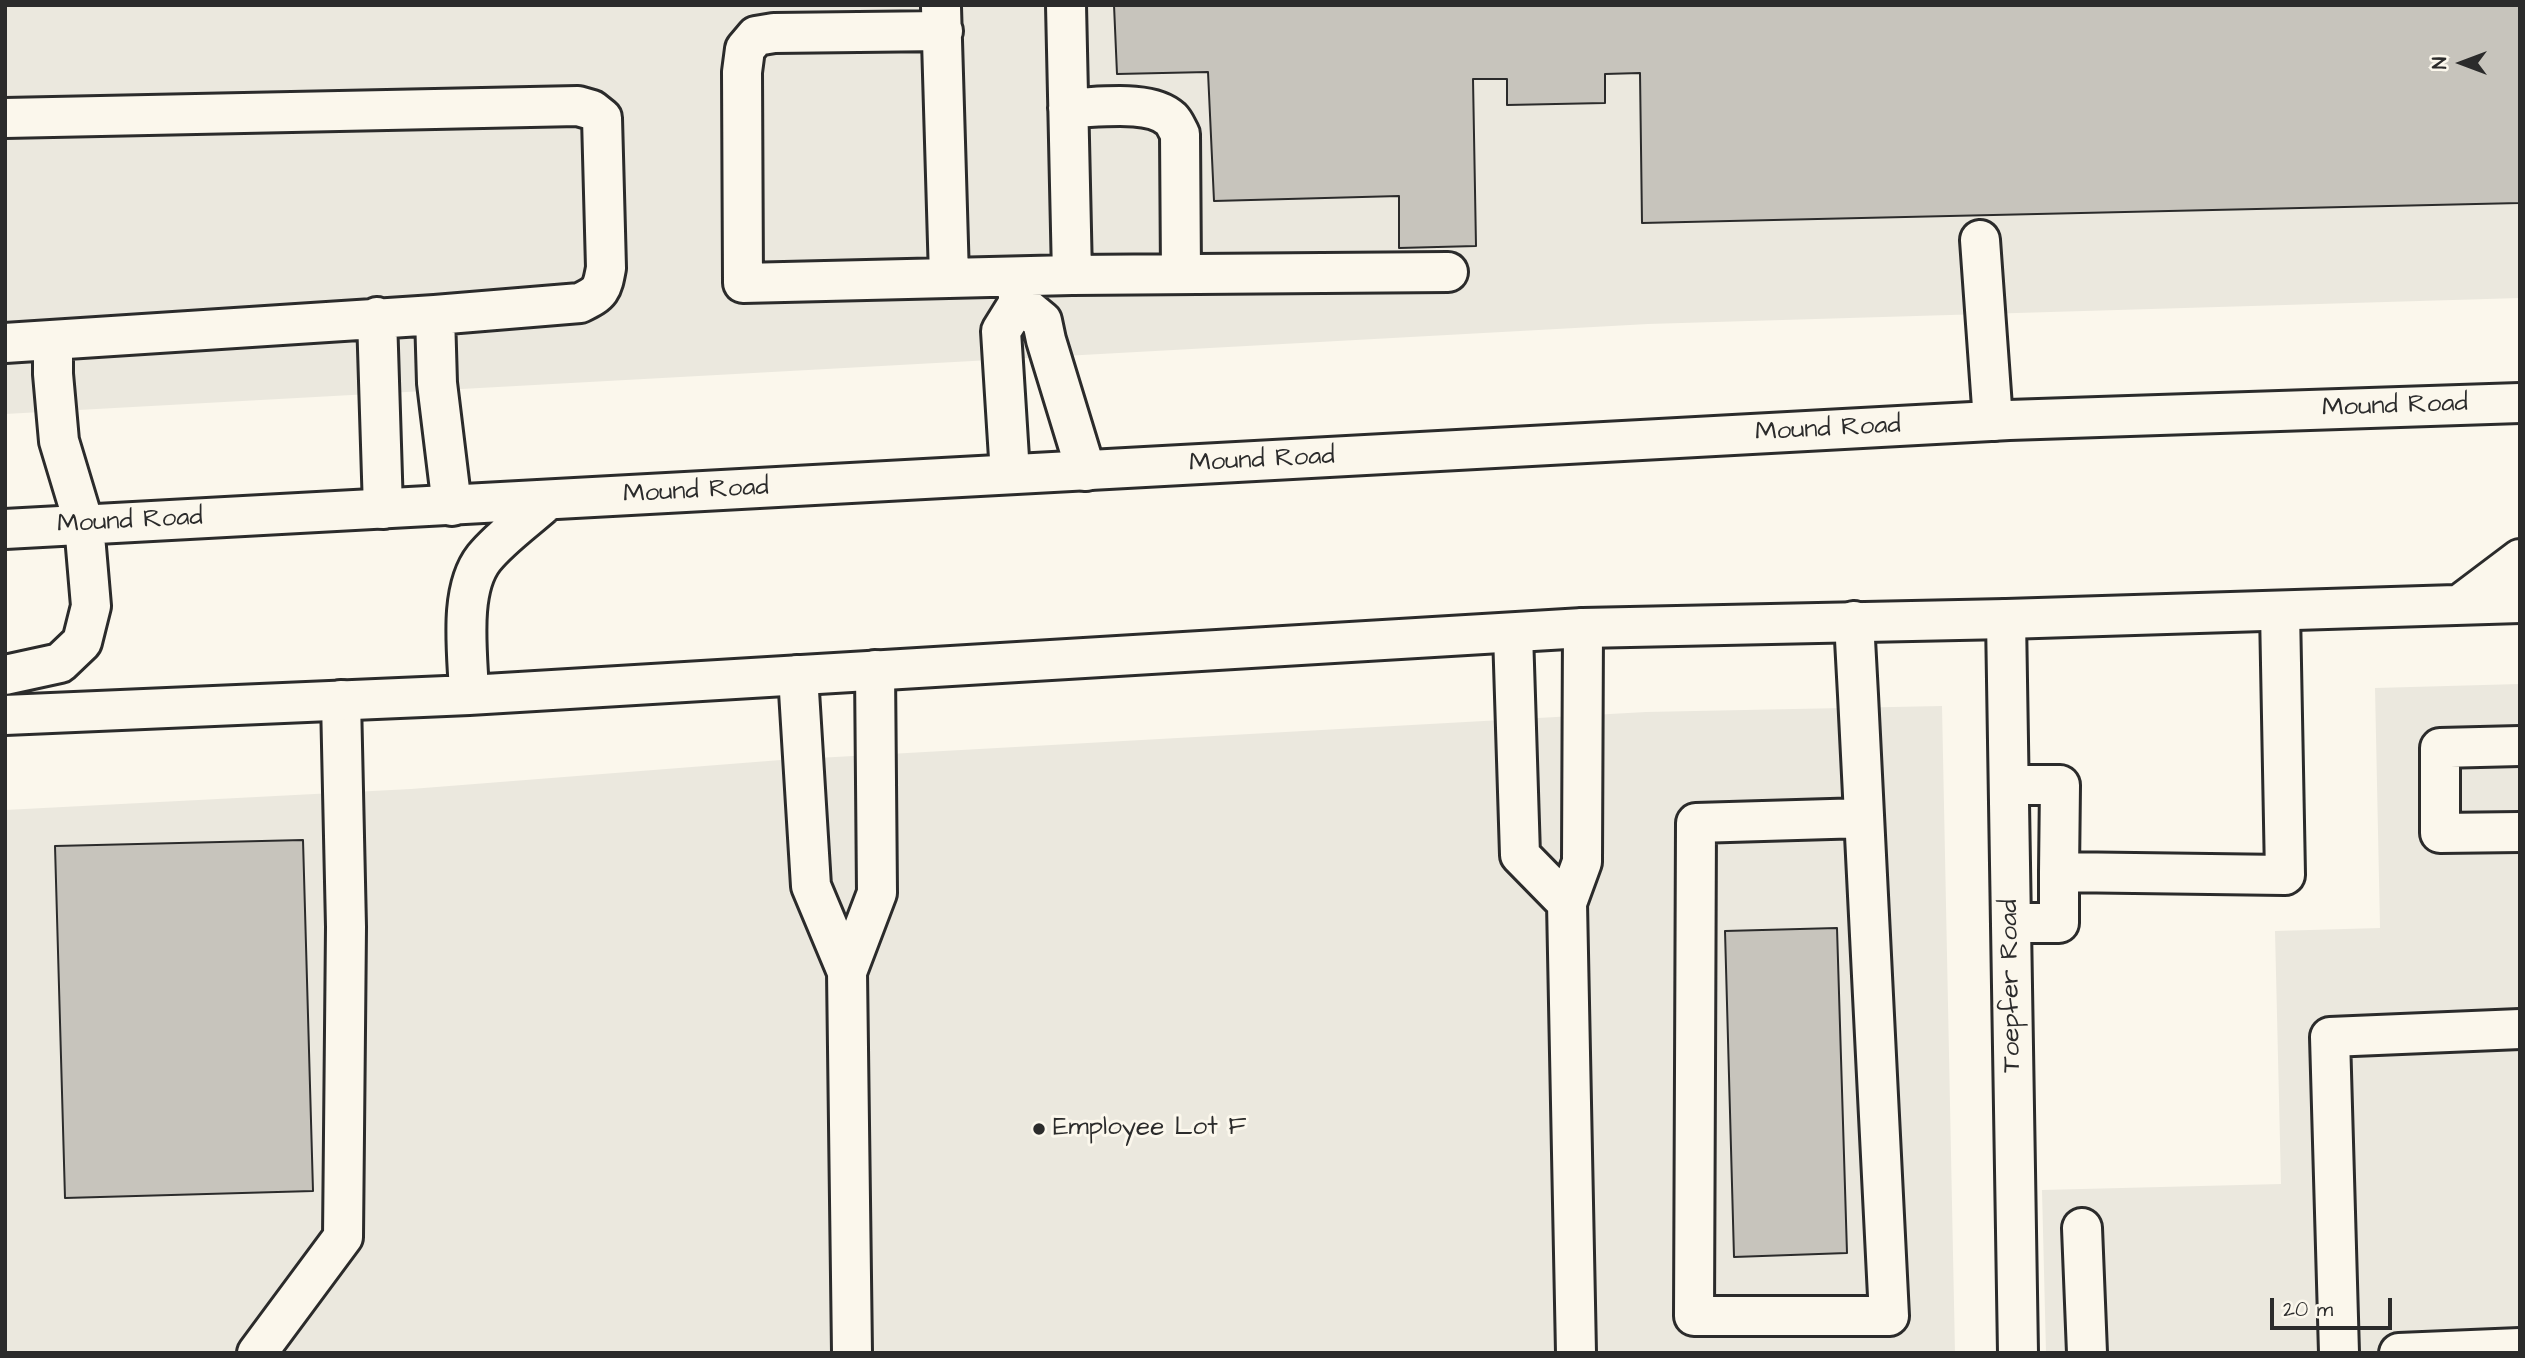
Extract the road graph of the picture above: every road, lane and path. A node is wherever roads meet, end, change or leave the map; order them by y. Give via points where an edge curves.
1 (1066, 5) edge
2 (942, 18) edge
3 (1068, 108) junction
4 (5, 118) edge
5 (1980, 240) dead end
6 (1448, 272) dead end
7 (1181, 274) junction
8 (1072, 275) junction
9 (949, 278) junction
10 (1017, 290) junction
11 (435, 315) junction
12 (377, 317) junction
13 (53, 340) junction
14 (5, 343) edge
15 (2520, 403) edge
16 (1993, 421) junction
17 (1086, 471) junction
18 (1010, 474) junction
19 (548, 500) junction
20 (452, 506) junction
21 (383, 509) junction
22 (84, 524) junction
23 (5, 529) edge
24 (2520, 559) edge
25 (2520, 603) edge
26 (2459, 605) junction
27 (2280, 611) junction
28 (2006, 619) junction
29 (1854, 621) junction
30 (1583, 628) junction
31 (1513, 633) junction
32 (875, 670) junction
33 (798, 675) junction
34 (5, 676) edge
35 (469, 695) junction
36 (341, 700) junction
37 (5, 715) edge
38 (2520, 746) edge
39 (2009, 785) junction
40 (1864, 818) junction
41 (2520, 832) edge
42 (2059, 872) junction
43 (1567, 903) junction
44 (2011, 923) junction
45 (848, 972) junction
46 (2520, 1029) edge
47 (2082, 1228) dead end
48 (2520, 1349) edge
49 (257, 1353) edge
50 (852, 1353) edge
51 (1576, 1353) edge
52 (2018, 1353) edge
53 (2087, 1353) edge
54 (2339, 1353) edge
55 (2399, 1353) edge

1 - 3 main road
2 - 9 main road
2 - 9 main road via 774,33 756,36 745,49 743,282
3 - 7 main road via 1144,107 1173,121 1180,134
3 - 8 main road
4 - 11 main road via 578,106 602,118 606,268 602,288 580,303
5 - 16 main road
6 - 7 main road
7 - 8 main road
8 - 10 main road
9 - 10 main road
10 - 17 main road via 1042,321
10 - 18 main road via 1001,331
11 - 12 main road
11 - 20 main road
12 - 13 main road
12 - 21 main road
13 - 14 main road
13 - 22 main road via 59,441
15 - 16 main road, Mound Road
16 - 17 main road, Mound Road
17 - 18 main road, Mound Road
18 - 19 main road, Mound Road
19 - 20 main road, Mound Road
19 - 35 main road via 483,559 469,591
20 - 21 main road, Mound Road
21 - 22 main road, Mound Road
22 - 23 main road, Mound Road
22 - 34 main road via 91,606 82,642 60,663
24 - 26 main road
25 - 26 main road
26 - 27 main road
27 - 28 main road
27 - 42 main road via 2286,875
28 - 29 main road
28 - 39 main road, Toepfer Road
29 - 30 main road
29 - 40 main road
30 - 31 main road
30 - 43 main road via 1582,862
31 - 32 main road
31 - 43 main road via 1520,855
32 - 33 main road
32 - 45 main road via 877,893
33 - 35 main road
33 - 45 main road via 811,886
35 - 36 main road
36 - 37 main road
36 - 49 main road via 346,927 343,1237
38 - 41 main road via 2440,748 2440,833
39 - 42 main road via 2060,785
39 - 44 main road, Toepfer Road
40 - 40 main road via 1889,1315 1694,1315 1696,823
42 - 44 main road via 2059,923
43 - 51 main road
44 - 52 main road, Toepfer Road
45 - 50 main road
46 - 54 main road via 2330,1037
47 - 53 main road
48 - 55 main road

